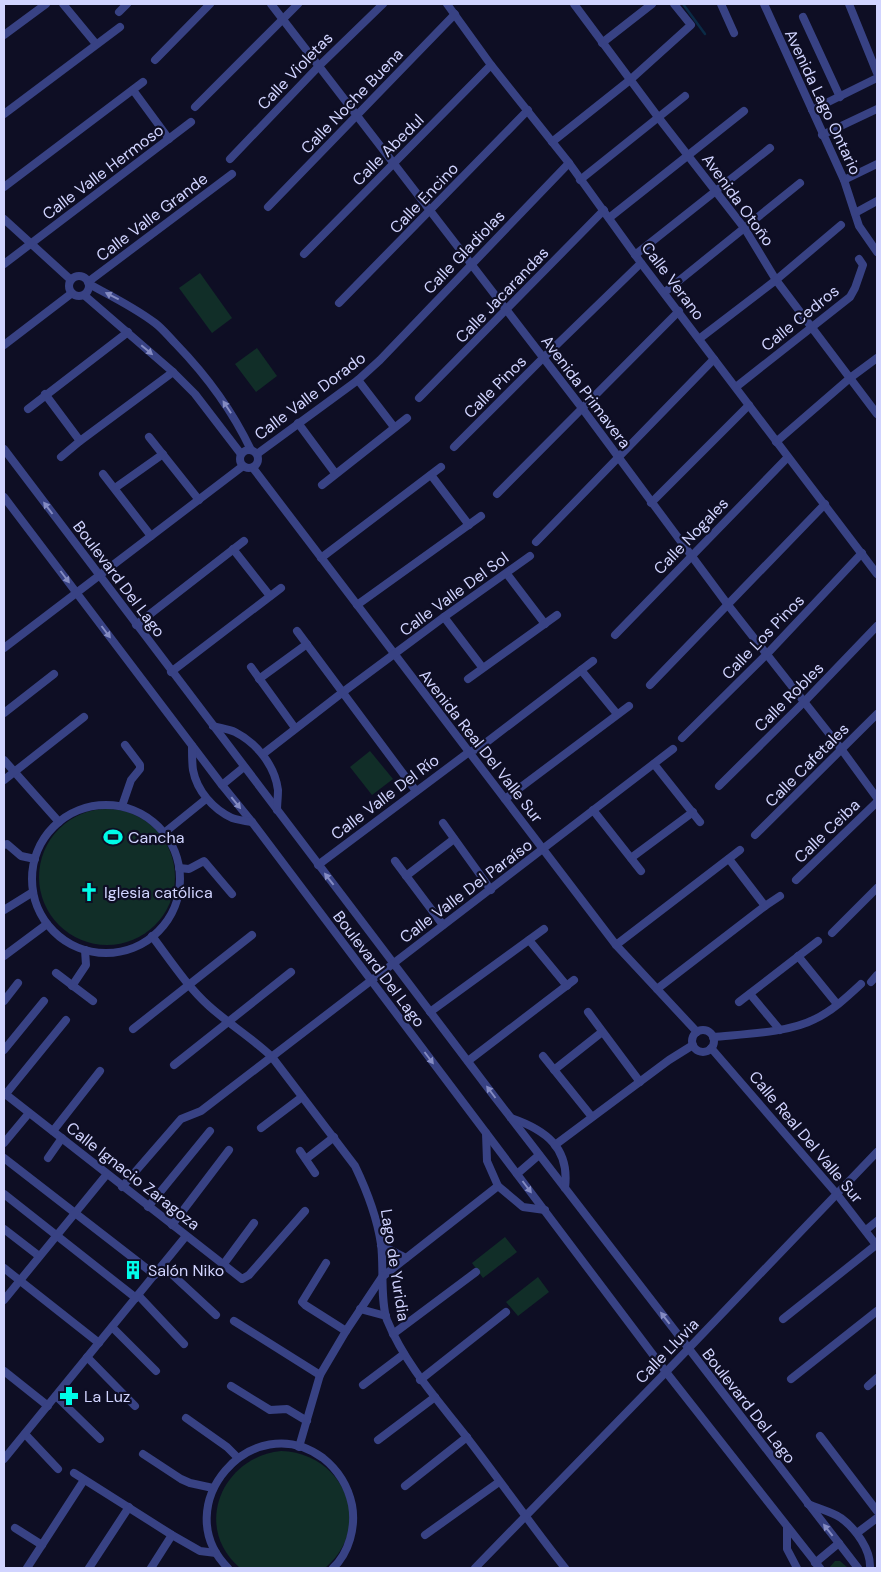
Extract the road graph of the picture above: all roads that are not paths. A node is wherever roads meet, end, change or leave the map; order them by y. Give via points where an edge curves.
1 (46, 4) edge
2 (63, 4) edge
3 (127, 4) edge
4 (210, 4) edge
5 (271, 4) edge
6 (298, 4) edge
7 (382, 4) edge
8 (447, 4) edge
9 (652, 4) edge
10 (674, 4) edge
11 (721, 4) edge
12 (764, 4) edge
13 (849, 4) edge
14 (577, 5) edge
15 (119, 12) dead end
16 (455, 14) junction
17 (803, 17) dead end
18 (283, 19) junction
19 (120, 27) dead end
20 (5, 30) edge
21 (734, 33) dead end
22 (602, 43) junction
23 (96, 44) junction
24 (155, 60) dead end
25 (491, 65) junction
26 (318, 66) junction
27 (877, 73) edge
28 (877, 78) edge
29 (630, 80) junction
30 (143, 82) dead end
31 (133, 90) junction
32 (685, 96) dead end
33 (840, 97) junction
34 (195, 107) dead end
35 (877, 109) edge
36 (528, 110) junction
37 (744, 110) dead end
38 (812, 110) junction
39 (4, 114) edge
40 (356, 117) junction
41 (658, 118) junction
42 (191, 122) dead end
43 (822, 135) junction
44 (169, 139) junction
45 (552, 142) junction
46 (770, 148) dead end
47 (688, 154) junction
48 (230, 159) dead end
49 (569, 163) junction
50 (393, 164) junction
51 (877, 164) edge
52 (232, 174) dead end
53 (580, 180) junction
54 (844, 180) junction
55 (800, 183) dead end
56 (4, 187) edge
57 (715, 190) junction
58 (877, 201) edge
59 (268, 207) dead end
60 (604, 210) junction
61 (429, 212) junction
62 (855, 213) junction
63 (609, 218) junction
64 (4, 219) edge
65 (841, 225) dead end
66 (745, 229) junction
67 (31, 244) junction
68 (877, 250) edge
69 (304, 254) dead end
70 (635, 254) junction
71 (859, 259) dead end
72 (641, 263) junction
73 (4, 264) edge
74 (470, 265) junction
75 (71, 280) junction
76 (776, 280) junction
77 (88, 283) junction
78 (665, 292) junction
79 (72, 293) junction
80 (84, 294) junction
81 (339, 303) dead end
82 (506, 311) junction
83 (679, 311) junction
84 (811, 326) junction
85 (128, 332) junction
86 (699, 339) junction
87 (4, 345) edge
88 (542, 358) junction
89 (877, 358) edge
90 (714, 359) junction
91 (380, 360) joint
92 (173, 372) junction
93 (850, 378) junction
94 (358, 380) junction
95 (736, 387) junction
96 (45, 394) junction
97 (419, 398) dead end
98 (749, 405) junction
99 (582, 408) junction
100 (28, 409) dead end
101 (877, 414) edge
102 (407, 418) dead end
103 (298, 423) junction
104 (394, 427) junction
105 (149, 437) dead end
106 (80, 441) junction
107 (776, 442) junction
108 (454, 447) dead end
109 (4, 449) edge
110 (254, 452) junction
111 (162, 454) junction
112 (241, 454) junction
113 (61, 457) dead end
114 (788, 457) junction
115 (619, 458) junction
116 (243, 466) junction
117 (441, 467) dead end
118 (253, 468) junction
119 (335, 473) junction
120 (104, 474) dead end
121 (431, 475) junction
122 (322, 485) dead end
123 (115, 488) junction
124 (497, 494) dead end
125 (4, 497) edge
126 (199, 500) junction
127 (652, 503) junction
128 (825, 504) junction
129 (481, 516) dead end
130 (469, 525) junction
131 (151, 536) junction
132 (244, 541) dead end
133 (536, 542) dead end
134 (233, 549) junction
135 (862, 553) junction
136 (530, 556) dead end
137 (691, 556) junction
138 (321, 558) junction
139 (507, 574) junction
140 (877, 574) edge
141 (99, 575) junction
142 (281, 588) dead end
143 (76, 593) junction
144 (270, 596) junction
145 (357, 605) junction
146 (728, 605) junction
147 (557, 615) dead end
148 (444, 617) junction
149 (545, 624) junction
150 (136, 625) junction
151 (877, 626) edge
152 (297, 631) dead end
153 (615, 635) dead end
154 (307, 644) junction
155 (4, 648) edge
156 (767, 654) junction
157 (394, 655) junction
158 (593, 661) dead end
159 (482, 667) junction
160 (250, 668) dead end
161 (581, 670) junction
162 (171, 672) junction
163 (54, 674) dead end
164 (468, 678) dead end
165 (259, 679) junction
166 (650, 685) dead end
167 (343, 692) junction
168 (805, 701) junction
169 (629, 706) dead end
170 (4, 713) edge
171 (617, 714) junction
172 (877, 714) edge
173 (84, 717) dead end
174 (212, 726) junction
175 (295, 728) junction
176 (682, 738) dead end
177 (125, 745) dead end
178 (192, 746) junction
179 (673, 749) dead end
180 (842, 750) junction
181 (469, 752) junction
182 (263, 754) junction
183 (4, 760) edge
184 (654, 764) junction
185 (244, 767) junction
186 (13, 772) junction
187 (4, 780) edge
188 (222, 785) junction
189 (719, 786) dead end
190 (416, 792) junction
191 (877, 798) edge
192 (206, 799) junction
193 (505, 799) junction
194 (877, 802) edge
195 (122, 806) junction
196 (277, 810) junction
197 (593, 810) junction
198 (693, 812) junction
199 (59, 822) junction
200 (252, 822) junction
201 (700, 822) dead end
202 (442, 823) dead end
203 (164, 833) junction
204 (755, 835) dead end
205 (454, 839) junction
206 (4, 845) edge
207 (544, 850) junction
208 (740, 850) dead end
209 (631, 858) junction
210 (35, 859) junction
211 (729, 859) junction
212 (396, 861) dead end
213 (318, 865) junction
214 (179, 868) junction
215 (641, 871) dead end
216 (406, 876) junction
217 (796, 880) dead end
218 (877, 888) edge
219 (491, 890) junction
220 (33, 892) junction
221 (232, 894) dead end
222 (780, 896) dead end
223 (764, 906) junction
224 (4, 910) edge
225 (47, 924) junction
226 (443, 925) junction
227 (544, 929) dead end
228 (832, 933) dead end
229 (252, 935) dead end
230 (152, 936) junction
231 (529, 940) junction
232 (818, 941) dead end
233 (616, 945) junction
234 (85, 950) junction
235 (4, 956) edge
236 (798, 956) junction
237 (394, 963) junction
238 (291, 972) dead end
239 (56, 973) dead end
240 (877, 975) edge
241 (574, 980) dead end
242 (371, 981) junction
243 (871, 982) dead end
244 (18, 983) dead end
245 (861, 984) dead end
246 (190, 985) junction
247 (72, 986) junction
248 (567, 986) junction
249 (657, 988) junction
250 (750, 994) junction
251 (4, 1001) edge
252 (93, 1001) dead end
253 (44, 1002) dead end
254 (739, 1002) dead end
255 (837, 1004) junction
256 (430, 1012) junction
257 (588, 1012) dead end
258 (66, 1020) dead end
259 (229, 1022) junction
260 (133, 1029) dead end
261 (780, 1030) junction
262 (602, 1032) junction
263 (697, 1032) junction
264 (713, 1037) junction
265 (693, 1045) junction
266 (711, 1048) junction
267 (4, 1050) edge
268 (272, 1056) junction
269 (543, 1056) dead end
270 (468, 1061) junction
271 (174, 1065) dead end
272 (554, 1070) junction
273 (100, 1071) dead end
274 (640, 1082) junction
275 (4, 1094) edge
276 (302, 1097) junction
277 (29, 1113) junction
278 (592, 1117) junction
279 (511, 1118) junction
280 (261, 1128) dead end
281 (53, 1131) junction
282 (210, 1131) dead end
283 (486, 1133) junction
284 (334, 1137) junction
285 (62, 1138) junction
286 (4, 1143) edge
287 (555, 1144) junction
288 (229, 1150) dead end
289 (300, 1151) dead end
290 (877, 1152) edge
291 (539, 1155) junction
292 (4, 1158) edge
293 (48, 1158) dead end
294 (306, 1159) junction
295 (315, 1173) dead end
296 (107, 1174) junction
297 (517, 1174) junction
298 (498, 1186) junction
299 (122, 1187) junction
300 (565, 1188) junction
301 (836, 1193) junction
302 (4, 1194) edge
303 (148, 1207) junction
304 (305, 1210) dead end
305 (545, 1210) junction
306 (75, 1214) junction
307 (877, 1221) edge
308 (254, 1223) dead end
309 (172, 1225) junction
310 (4, 1229) edge
311 (866, 1230) junction
312 (56, 1236) junction
313 (186, 1236) junction
314 (381, 1245) junction
315 (877, 1246) edge
316 (39, 1256) junction
317 (406, 1258) junction
318 (326, 1263) dead end
319 (224, 1264) junction
320 (162, 1266) junction
321 (4, 1268) edge
322 (476, 1272) dead end
323 (155, 1276) junction
324 (382, 1277) junction
325 (20, 1281) junction
326 (137, 1296) junction
327 (4, 1300) edge
328 (360, 1309) junction
329 (877, 1311) edge
330 (506, 1312) dead end
331 (216, 1314) dead end
332 (386, 1316) junction
333 (783, 1319) dead end
334 (234, 1321) dead end
335 (112, 1327) junction
336 (346, 1330) junction
337 (393, 1334) junction
338 (99, 1343) junction
339 (184, 1344) dead end
340 (688, 1349) junction
341 (404, 1354) junction
342 (87, 1357) junction
343 (4, 1370) edge
344 (156, 1371) dead end
345 (666, 1372) junction
346 (320, 1375) junction
347 (877, 1378) edge
348 (791, 1379) dead end
349 (420, 1380) junction
350 (363, 1385) dead end
351 (231, 1386) dead end
352 (868, 1386) dead end
353 (56, 1396) junction
354 (435, 1397) junction
355 (48, 1406) junction
356 (134, 1406) dead end
357 (186, 1418) dead end
358 (307, 1421) junction
359 (25, 1434) junction
360 (820, 1436) dead end
361 (467, 1437) junction
362 (100, 1439) dead end
363 (378, 1440) dead end
364 (300, 1447) junction
365 (143, 1454) dead end
366 (238, 1458) junction
367 (4, 1459) edge
368 (58, 1469) dead end
369 (74, 1473) dead end
370 (84, 1480) junction
371 (499, 1482) junction
372 (405, 1486) dead end
373 (213, 1488) junction
374 (808, 1504) junction
375 (128, 1507) junction
376 (877, 1511) edge
377 (525, 1517) junction
378 (877, 1518) edge
379 (787, 1527) junction
380 (15, 1528) dead end
381 (857, 1533) junction
382 (172, 1535) junction
383 (425, 1535) dead end
384 (839, 1544) junction
385 (42, 1545) junction
386 (216, 1553) junction
387 (220, 1560) junction
388 (817, 1566) edge
389 (27, 1568) edge
390 (89, 1568) edge
391 (151, 1568) edge
392 (215, 1568) edge
393 (228, 1568) edge
394 (332, 1568) edge
395 (475, 1568) edge
396 (565, 1568) edge
397 (797, 1568) edge
398 (858, 1568) edge
399 (870, 1568) edge

1 - 20 street
2 - 23 street
3 - 15 street
4 - 24 street
5 - 18 street, Avenida Primavera
6 - 18 street
7 - 26 street, Calle Violetas
8 - 16 street, Calle Verano
9 - 22 street
10 - 29 street via 691,25
11 - 21 street
12 - 38 street, Avenida Lago Ontario
13 - 27 street
14 - 22 street, Avenida Otoño
16 - 25 street, Calle Verano
16 - 40 street, Calle Noche Buena
17 - 33 street
18 - 26 street, Avenida Primavera
18 - 34 street
19 - 23 street
22 - 29 street, Avenida Otoño
23 - 39 street
25 - 36 street, Calle Verano
25 - 50 street, Calle Abedul
26 - 40 street, Avenida Primavera
26 - 48 street, Calle Violetas
28 - 33 street
29 - 41 street, Avenida Otoño
29 - 45 street
30 - 31 street
31 - 44 street
31 - 56 street
32 - 41 street
33 - 38 street
35 - 43 street
36 - 45 street, Calle Verano
36 - 61 street, Calle Encino
37 - 47 street
38 - 43 street, Avenida Lago Ontario
40 - 50 street, Avenida Primavera
40 - 59 street, Calle Noche Buena
41 - 47 street, Avenida Otoño
41 - 53 street
42 - 44 street, Calle Valle Hermoso
43 - 54 street, Avenida Lago Ontario
44 - 67 street, Calle Valle Hermoso
45 - 49 street, Calle Verano
46 - 57 street
47 - 57 street, Avenida Otoño
47 - 63 street
49 - 53 street, Calle Verano
49 - 74 street, Calle Gladiolas
50 - 61 street, Avenida Primavera
50 - 69 street, Calle Abedul
51 - 54 street
52 - 77 street, Calle Valle Grande
53 - 60 street, Calle Verano
54 - 62 street, Avenida Lago Ontario
55 - 66 street
57 - 66 street, Avenida Otoño
57 - 70 street
58 - 62 street
60 - 63 street, Calle Verano
60 - 82 street, Calle Jacarandas
61 - 74 street, Avenida Primavera
61 - 81 street, Calle Encino
62 - 68 street, Avenida Lago Ontario
63 - 70 street, Calle Verano
64 - 67 street
65 - 76 street
66 - 76 street, Avenida Otoño
66 - 78 street
67 - 73 street, Calle Valle Hermoso
67 - 75 street
70 - 72 street, Calle Verano
71 - 84 street, Calle Cedros via 863,265 850,297
72 - 78 street, Calle Verano
72 - 88 street, Calle Pinos
74 - 82 street, Avenida Primavera
74 - 91 street, Calle Gladiolas
75 - 77 street via 78,276
75 - 79 street
76 - 84 street, Avenida Otoño
76 - 86 street
77 - 80 street
110 -> 77 street via 219,394 193,361 156,324 130,305
78 - 83 street, Calle Verano
79 - 80 street
79 - 87 street
80 - 85 street
82 - 88 street, Avenida Primavera
82 - 97 street, Calle Jacarandas
83 - 86 street, Calle Verano
83 - 99 street
84 - 93 street, Avenida Otoño
84 - 95 street, Calle Cedros
85 -> 92 street
85 - 96 street
86 - 90 street, Calle Verano
88 - 99 street, Avenida Primavera
88 - 108 street, Calle Pinos
89 - 93 street
90 - 95 street, Calle Verano
90 - 115 street
91 - 94 street, Calle Valle Dorado
92 - 106 street
92 - 112 street via 195,394
93 - 101 street, Avenida Otoño
93 - 107 street
94 - 103 street, Calle Valle Dorado
94 - 104 street
95 - 98 street, Calle Verano
96 - 100 street
96 - 106 street
98 - 107 street, Calle Verano
98 - 127 street
99 - 115 street, Avenida Primavera
99 - 124 street
102 - 104 street
103 - 110 street, Calle Valle Dorado
103 - 119 street
104 - 119 street
105 - 111 street
106 - 113 street
107 - 114 street, Calle Verano
141 -> 109 street, Boulevard Del Lago
110 - 112 street via 246,450
110 - 118 street via 259,459
111 - 123 street
111 - 126 street
112 - 116 street
114 - 128 street, Calle Verano
114 - 137 street, Calle Nogales
115 - 127 street, Avenida Primavera
115 - 133 street
116 - 118 street
116 - 126 street
117 - 121 street
118 - 138 street, Avenida Real Del Valle Sur
119 - 122 street
120 - 123 street
121 - 130 street
121 - 138 street
123 - 131 street
125 -> 143 street, Boulevard Del Lago
126 - 131 street
127 - 137 street, Avenida Primavera
128 - 135 street, Calle Verano
128 - 146 street
129 - 130 street
130 - 145 street
131 - 141 street
132 - 134 street
134 - 144 street
134 - 150 street
135 - 140 street, Calle Verano
135 - 156 street, Calle Los Pinos
136 - 139 street, Calle Valle Del Sol
137 - 146 street, Avenida Primavera
137 - 153 street, Calle Nogales
138 - 145 street, Avenida Real Del Valle Sur
139 - 148 street, Calle Valle Del Sol
139 - 149 street
141 - 143 street
141 - 150 street, Boulevard Del Lago
142 - 144 street
143 - 155 street
143 -> 178 street, Boulevard Del Lago
144 - 162 street
145 - 157 street, Avenida Real Del Valle Sur
146 - 156 street, Avenida Primavera
146 - 166 street
147 - 149 street
148 - 157 street, Calle Valle Del Sol
148 - 159 street
149 - 159 street
150 - 162 street, Boulevard Del Lago
151 - 168 street, Calle Robles
152 - 154 street
154 - 165 street
154 - 167 street
156 - 168 street, Avenida Primavera
156 - 176 street, Calle Los Pinos
157 - 167 street, Calle Valle Del Sol
157 - 181 street, Avenida Real Del Valle Sur
158 - 161 street, Calle Valle Del Río
159 - 164 street
160 - 165 street
161 - 171 street
161 - 181 street, Calle Valle Del Río via 479,748
162 - 174 street, Boulevard Del Lago
163 - 170 street
165 - 175 street
167 - 175 street, Calle Valle Del Sol
167 - 190 street
168 - 180 street, Avenida Primavera
168 - 189 street, Calle Robles
169 - 171 street
171 - 193 street
172 - 180 street, Calle Cafetales
173 - 186 street
174 - 182 street via 235,732
174 - 185 street, Boulevard Del Lago
175 - 182 street, Calle Valle Del Sol
177 - 195 street via 140,769 131,780
178 - 188 street, Boulevard Del Lago
178 - 192 street via 193,771
179 - 184 street, Calle Valle Del Paraíso
180 - 191 street, Avenida Primavera
180 - 204 street, Calle Cafetales
181 - 190 street, Calle Valle Del Río
181 - 193 street, Avenida Real Del Valle Sur
182 - 196 street via 278,790
183 - 186 street
184 - 197 street, Calle Valle Del Paraíso
184 - 198 street
185 - 188 street
185 - 196 street, Boulevard Del Lago
186 - 187 street
186 - 199 street
188 -> 200 street, Boulevard Del Lago
190 - 213 street, Calle Valle Del Río
192 - 200 street via 234,819
192 - 203 street
193 - 207 street, Avenida Real Del Valle Sur
194 - 217 street, Calle Ceiba
195 - 199 street via 89,807 73,812
195 - 203 street via 138,812
196 - 213 street, Boulevard Del Lago
197 - 207 street, Calle Valle Del Paraíso
197 - 209 street
198 - 201 street
198 - 209 street
199 - 210 street via 44,838
200 - 242 street, Boulevard Del Lago
202 - 205 street
203 - 214 street
205 - 216 street
205 - 219 street
206 - 210 street via 21,856
207 - 219 street, Calle Valle Del Paraíso
207 - 233 street, Avenida Real Del Valle Sur
208 - 211 street
209 - 215 street
210 - 220 street
211 - 223 street
211 - 233 street
212 - 216 street
237 -> 213 street, Boulevard Del Lago
214 - 221 street via 189,869 204,861
214 - 230 street via 177,898 163,926
216 - 226 street
218 - 228 street
219 - 226 street, Calle Valle Del Paraíso
220 - 224 street
220 - 225 street
222 - 223 street
223 - 249 street
225 - 234 street via 64,940
225 - 235 street
226 - 237 street, Calle Valle Del Paraíso
227 - 231 street
229 - 246 street
230 - 234 street via 137,946 120,951 102,953
230 - 246 street, Lago de Yuridia
231 - 248 street
231 - 256 street
232 - 236 street
233 - 249 street, Avenida Real Del Valle Sur
234 - 247 street via 86,965
236 - 250 street
236 - 255 street
237 - 242 street, Calle Valle Del Paraíso
237 - 256 street, Boulevard Del Lago
238 - 259 street
239 - 247 street
240 - 243 street
241 - 248 street
242 - 268 street, Calle Valle Del Paraíso
242 -> 283 street, Boulevard Del Lago
244 - 251 street
245 - 255 street
246 - 259 street, Lago de Yuridia
246 - 260 street
247 - 252 street
248 - 270 street
249 - 263 street, Avenida Real Del Valle Sur
250 - 254 street
250 - 261 street
253 - 267 street
255 - 261 street via 814,1020
256 - 270 street, Boulevard Del Lago
257 - 262 street
258 - 275 street
259 - 268 street, Lago de Yuridia
259 - 271 street
261 - 264 street
262 - 272 street
262 - 274 street
263 - 264 street via 706,1031
263 - 265 street
264 - 266 street
265 - 266 street via 701,1052
265 - 274 street
266 - 301 street, Calle Real Del Valle Sur
268 - 276 street, Lago de Yuridia
268 - 299 street, Calle Valle Del Paraíso via 201,1111 181,1119
269 - 272 street
279 -> 270 street, Boulevard Del Lago
272 - 278 street
273 - 281 street
274 - 278 street
275 - 277 street, Calle Ignacio Zaragoza
276 - 280 street
276 - 284 street, Lago de Yuridia
277 - 281 street, Calle Ignacio Zaragoza
277 - 286 street
278 - 287 street
279 - 287 street via 540,1130
279 - 291 street, Boulevard Del Lago
281 - 285 street, Calle Ignacio Zaragoza
282 - 303 street
283 - 297 street, Boulevard Del Lago
283 - 298 street via 487,1161
284 - 294 street
284 - 314 street, Lago de Yuridia via 365,1186
285 - 293 street
285 - 296 street, Calle Ignacio Zaragoza
287 - 300 street via 563,1160
288 - 309 street
289 - 294 street
290 - 301 street, Calle Lluvia
291 - 297 street
291 - 300 street, Boulevard Del Lago
292 - 306 street
294 - 295 street
296 - 299 street, Calle Ignacio Zaragoza
296 - 306 street
297 -> 305 street, Boulevard Del Lago
298 - 305 street via 523,1207
298 - 317 street
299 - 303 street, Calle Ignacio Zaragoza
340 -> 300 street, Boulevard Del Lago
301 - 311 street, Calle Real Del Valle Sur
301 - 340 street, Calle Lluvia
302 - 312 street
303 - 309 street, Calle Ignacio Zaragoza
304 - 319 street, Calle Ignacio Zaragoza via 246,1278 242,1279
305 - 345 street, Boulevard Del Lago
306 - 312 street
306 - 323 street
307 - 311 street
308 - 319 street
309 - 313 street, Calle Ignacio Zaragoza
310 - 316 street
311 - 315 street, Calle Real Del Valle Sur
312 - 316 street
312 - 326 street
313 - 319 street, Calle Ignacio Zaragoza
313 - 320 street
314 - 317 street
314 - 324 street, Lago de Yuridia
315 - 333 street
316 - 325 street
317 - 324 street
318 - 336 street via 302,1302
320 - 323 street
320 - 331 street
321 - 325 street
322 - 337 street
323 - 326 street
324 - 328 street
324 - 332 street, Lago de Yuridia
325 - 327 street
325 - 338 street
326 - 335 street
326 - 339 street
328 - 332 street
328 - 336 street
329 - 348 street
330 - 349 street
332 - 337 street, Lago de Yuridia
334 - 346 street
335 - 338 street
335 - 344 street
336 - 346 street
337 - 341 street, Lago de Yuridia
338 - 342 street
340 - 345 street, Calle Lluvia
340 - 374 street, Boulevard Del Lago
341 - 349 street, Lago de Yuridia
341 - 350 street
342 - 353 street
342 - 356 street
343 - 355 street
345 - 377 street, Calle Lluvia
345 - 379 street, Boulevard Del Lago
346 - 358 street
347 - 352 street
349 - 354 street, Lago de Yuridia
351 - 358 street via 270,1410 286,1409
353 - 355 street
353 - 362 street
354 - 361 street, Lago de Yuridia
354 - 363 street
355 - 359 street
357 - 366 street
358 - 364 street
359 - 367 street
359 - 368 street
360 - 376 street
361 - 371 street, Lago de Yuridia
361 - 372 street
364 - 366 street via 274,1445 249,1451
364 - 394 street via 331,1464 350,1495 352,1531 346,1549
365 - 373 street via 181,1479
366 - 373 street
369 - 370 street
370 - 375 street
370 - 385 street
371 - 377 street, Lago de Yuridia
371 - 383 street
373 - 386 street via 207,1521 210,1541
374 - 381 street via 841,1518
384 -> 374 street, Boulevard Del Lago
375 - 382 street
375 - 390 street
377 - 395 street, Calle Lluvia
377 - 396 street, Lago de Yuridia
378 - 381 street
379 - 388 street, Boulevard Del Lago
379 - 397 street via 787,1550
380 - 385 street
381 - 399 street via 867,1551
382 - 386 street via 200,1551
382 - 391 street
384 - 388 street
384 - 398 street, Boulevard Del Lago
385 - 389 street
386 - 387 street
387 - 392 street
387 - 393 street

